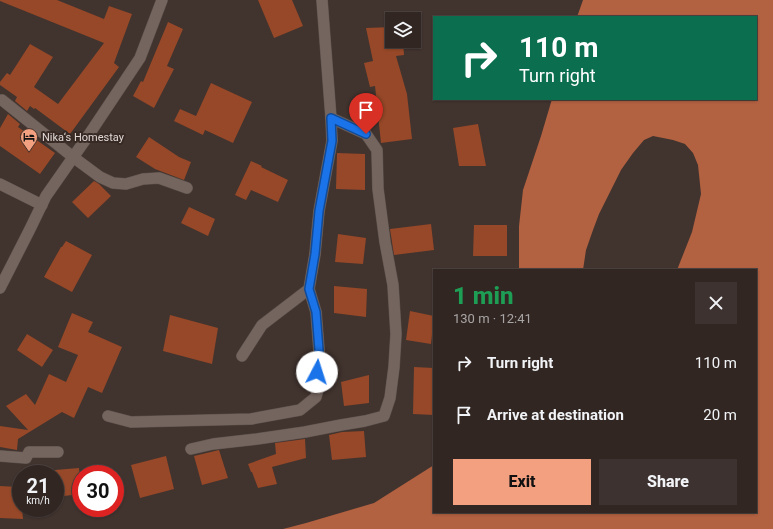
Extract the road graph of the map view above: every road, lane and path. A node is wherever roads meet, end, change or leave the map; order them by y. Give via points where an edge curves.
1 (162, 0) edge
2 (322, 0) edge
3 (2, 100) dead end
4 (331, 118) junction
5 (73, 157) junction
6 (0, 184) edge
7 (187, 188) dead end
8 (42, 206) junction
9 (0, 288) edge
10 (309, 289) junction
11 (242, 356) dead end
12 (108, 416) dead end
13 (191, 449) dead end
14 (58, 452) dead end
15 (0, 456) edge

1 - 5 street via 140,58
2 - 4 street
3 - 5 street
4 - 10 street via 332,141 319,211
4 - 13 street via 366,134 377,150 378,189 393,285 396,334 390,398 384,416 365,422
5 - 7 street via 100,177 113,183 126,184 159,178
5 - 8 street
6 - 8 street
8 - 9 street
10 - 11 street via 262,325
10 - 12 street via 316,312 319,350 317,372 320,382 316,397 300,410 251,419 131,422
14 - 15 street via 29,452 26,458

